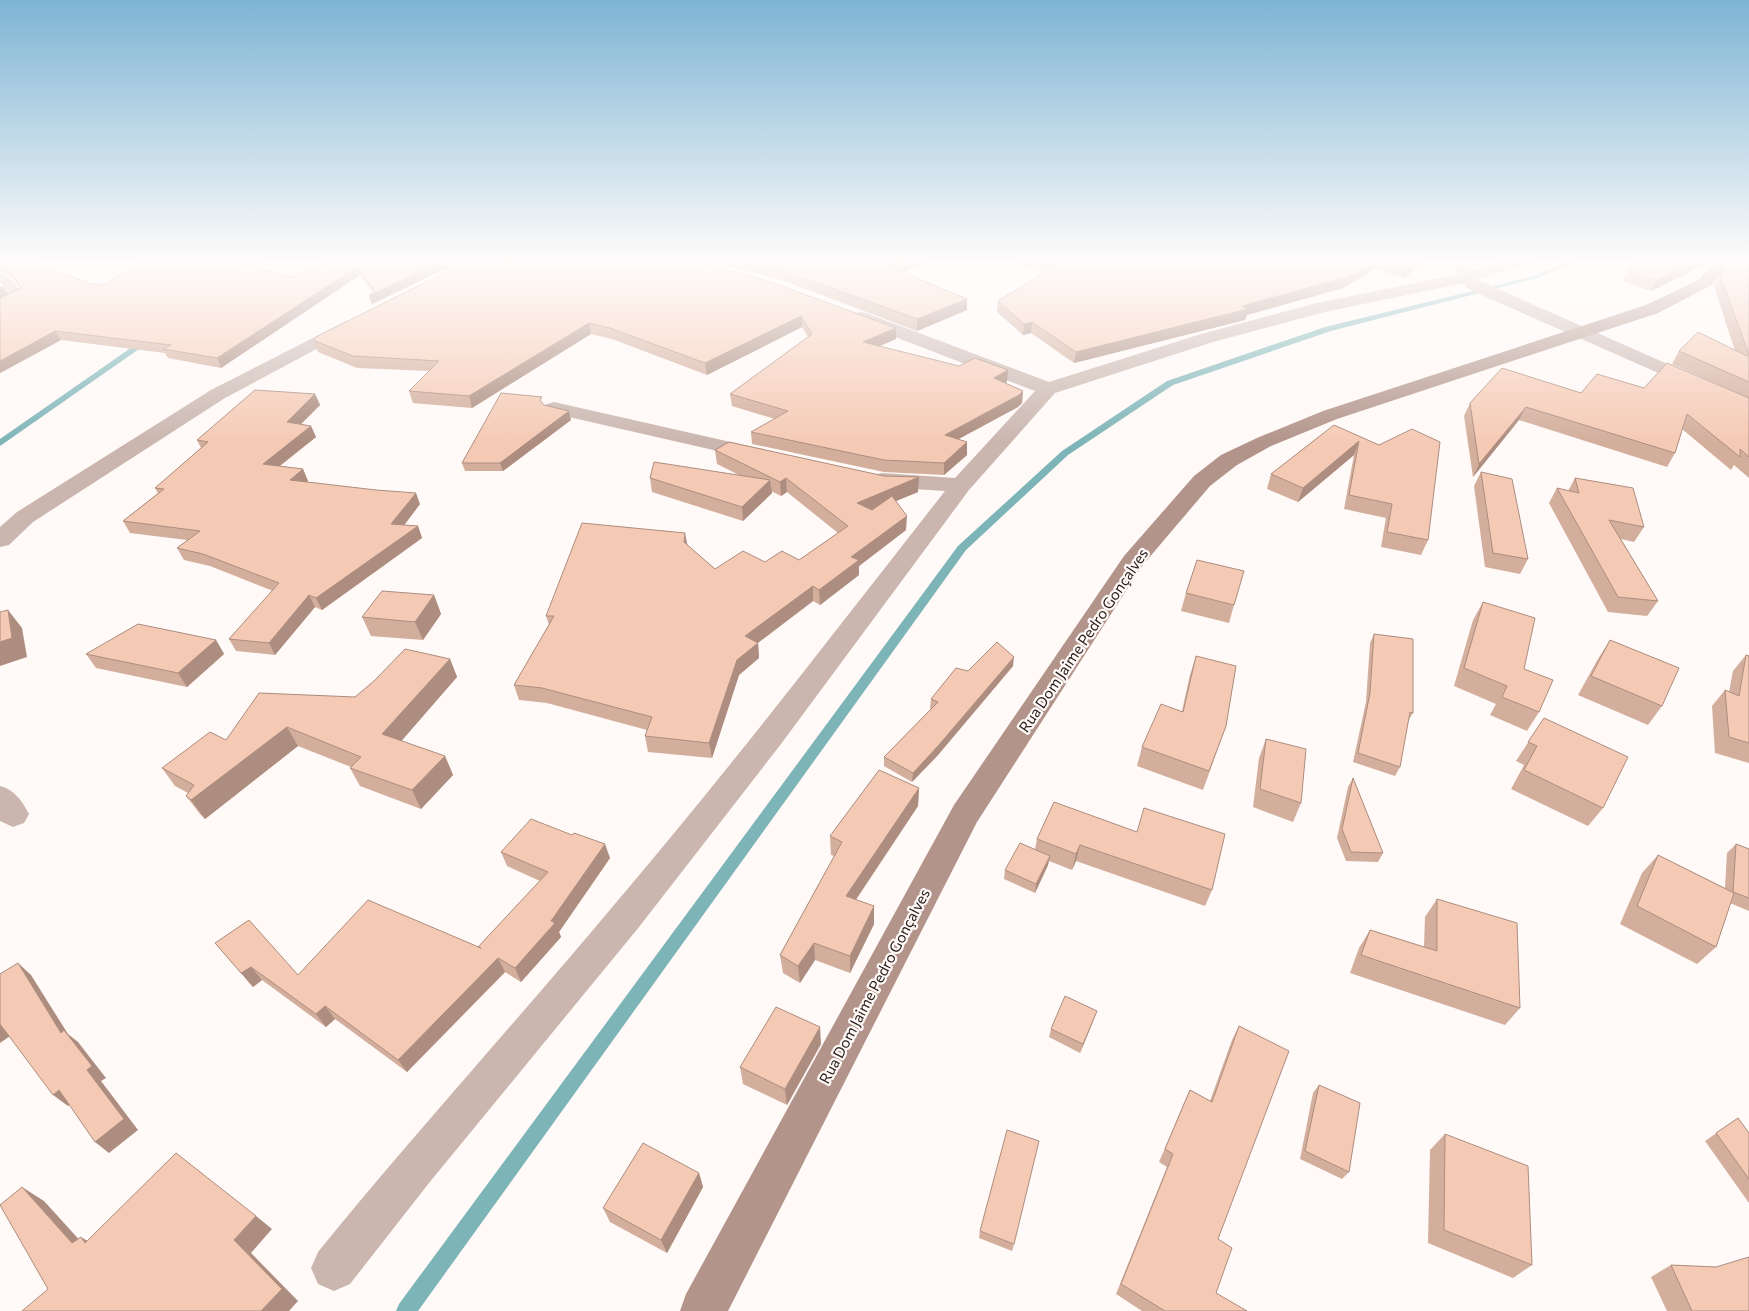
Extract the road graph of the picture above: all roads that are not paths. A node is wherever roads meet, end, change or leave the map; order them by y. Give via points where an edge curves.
1 (354, 321) edge
2 (871, 321) edge
3 (1273, 321) edge
4 (1556, 321) edge
5 (1614, 321) edge
6 (1580, 332) junction
7 (1048, 389) junction
8 (1749, 407) edge
9 (554, 408) edge
10 (778, 459) edge
11 (865, 477) edge
12 (961, 485) junction
13 (0, 540) edge
14 (334, 1268) dead end
15 (704, 1311) edge

1 - 13 street via 218,394 25,517
2 - 7 street
3 - 7 street via 1207,338
4 - 6 street
5 - 6 main road, Rua Dom Jaime Pedro Gonçalves
6 - 8 street
6 - 15 main road, Rua Dom Jaime Pedro Gonçalves via 1322,418 1229,460 1202,481 1133,560 965,814
7 - 12 street
9 - 10 street
11 - 12 street
12 - 14 street via 770,736 627,916

